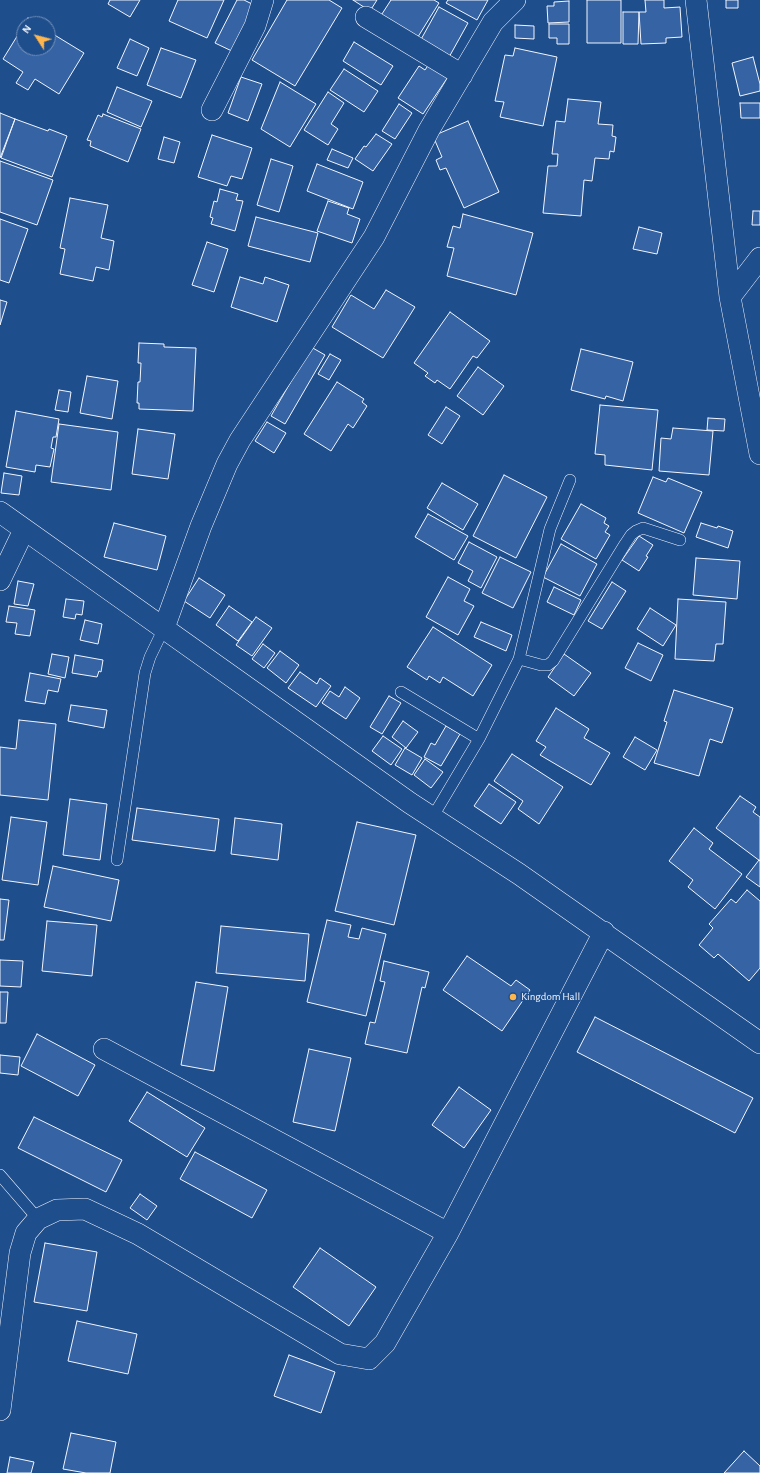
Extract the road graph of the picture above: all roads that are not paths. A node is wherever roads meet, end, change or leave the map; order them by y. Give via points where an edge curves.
1 (263, 0) edge
2 (515, 0) edge
3 (696, 0) edge
4 (366, 17) dead end
5 (462, 75) junction
6 (212, 110) dead end
7 (760, 258) edge
8 (730, 297) junction
9 (760, 454) edge
10 (570, 480) dead end
11 (0, 512) edge
12 (24, 530) junction
13 (680, 540) dead end
14 (0, 580) edge
15 (164, 628) junction
16 (519, 659) junction
17 (401, 692) dead end
18 (479, 739) junction
19 (432, 818) junction
20 (117, 860) dead end
21 (604, 932) junction
22 (760, 1043) edge
23 (104, 1049) dead end
24 (0, 1175) edge
25 (38, 1219) junction
26 (448, 1234) junction
27 (0, 1410) edge

1 - 6 street via 256,26
2 - 5 street via 493,22
3 - 8 street
4 - 5 street
5 - 15 street via 429,130 374,237 240,440 227,464 201,526
7 - 8 street
8 - 9 street
10 - 16 lane via 550,529
11 - 12 street
12 - 14 street
12 - 15 street
13 - 16 lane via 643,528 636,531 625,544 553,660 548,665 541,665
15 - 19 street
15 - 20 lane via 145,673
16 - 18 lane
17 - 18 lane
18 - 19 lane
19 - 21 street
21 - 22 street
21 - 26 street
23 - 26 street
24 - 25 lane
25 - 26 street via 58,1210 85,1209 138,1234 340,1354 369,1359 385,1343
25 - 27 street via 26,1233 20,1252

